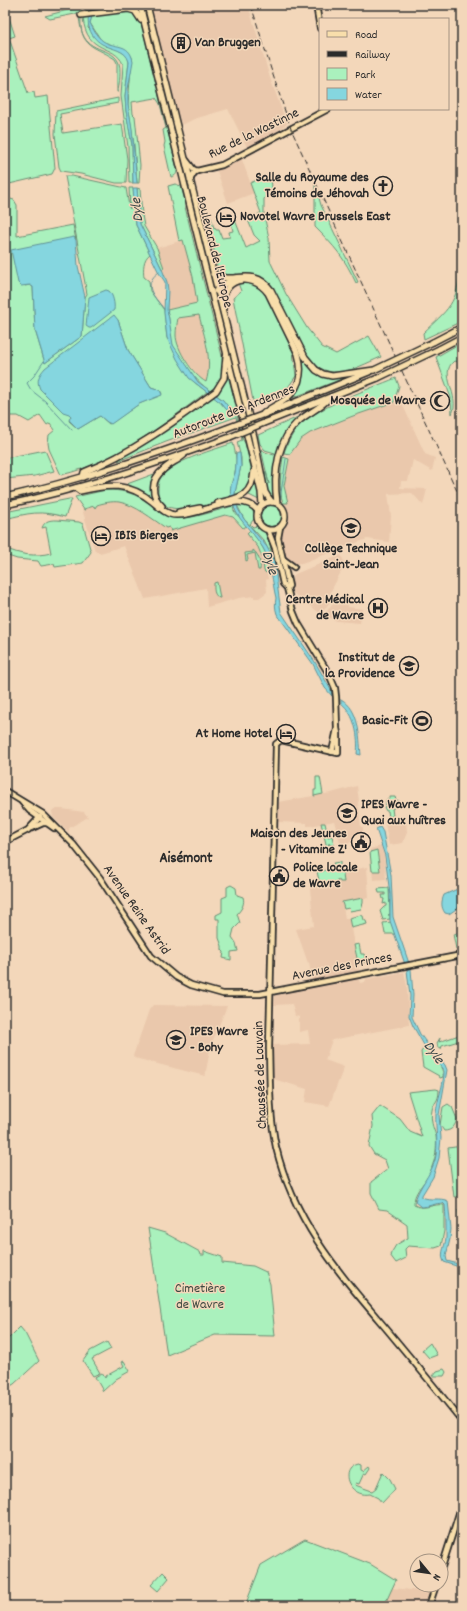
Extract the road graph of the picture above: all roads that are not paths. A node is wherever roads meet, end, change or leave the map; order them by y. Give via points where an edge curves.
1 (140, 5) edge
2 (147, 5) edge
3 (316, 5) edge
4 (83, 15) dead end
5 (319, 22) edge
6 (145, 23) junction
7 (323, 110) edge
8 (326, 110) edge
9 (319, 114) junction
10 (185, 160) junction
11 (197, 171) junction
12 (190, 180) junction
13 (213, 274) junction
14 (237, 277) junction
15 (217, 289) junction
16 (224, 320) junction
17 (462, 327) edge
18 (221, 331) junction
19 (462, 337) edge
20 (226, 353) junction
21 (374, 370) junction
22 (329, 398) junction
23 (262, 415) junction
24 (188, 452) junction
25 (254, 466) junction
26 (83, 477) junction
27 (76, 488) junction
28 (5, 497) edge
29 (239, 500) junction
30 (228, 502) junction
31 (274, 502) junction
32 (5, 505) edge
33 (262, 505) junction
34 (258, 511) junction
35 (280, 527) junction
36 (268, 530) junction
37 (283, 558) junction
38 (294, 567) dead end
39 (287, 588) junction
40 (337, 728) junction
41 (332, 752) junction
42 (5, 791) edge
43 (41, 816) junction
44 (47, 823) junction
45 (28, 830) junction
46 (63, 834) junction
47 (5, 842) edge
48 (462, 955) edge
49 (270, 992) junction
50 (462, 1421) edge
51 (462, 1504) edge
52 (446, 1553) edge
53 (433, 1593) edge
54 (429, 1606) edge

1 - 6 highway, Boulevard de l'Europe
2 - 10 highway, Boulevard de l'Europe
3 - 5 main road
4 - 6 highway via 131,9
6 - 18 highway, Boulevard de l'Europe
7 - 9 main road, Rue de la Wastinne
8 - 9 main road, Rue de la Wastinne
9 - 11 main road, Rue de la Wastinne via 222,165
10 - 11 main road, Rue de la Wastinne
10 - 12 highway, Boulevard de l'Europe
11 - 12 main road, Rue de la Wastinne
12 - 13 highway, Boulevard de l'Europe
13 - 14 highway via 219,278
13 - 15 highway, Boulevard de l'Europe
14 - 15 highway
14 - 21 highway via 254,277 268,286 305,358 316,370 332,376
15 - 16 highway, Boulevard de l'Europe
15 - 18 highway
16 - 23 highway via 223,302 228,288 242,280 252,280 268,293 298,354 301,369 298,383 289,396 268,408
16 - 31 highway, Boulevard de l'Europe via 254,436 265,492
17 - 21 highway, Autoroute des Ardennes, bridge
18 - 20 highway, Boulevard de l'Europe
19 - 22 highway, Autoroute des Ardennes, bridge via 378,378
20 - 25 highway, Boulevard de l'Europe
20 - 26 highway via 224,378 216,391 128,451 84,472
21 - 23 highway, Autoroute des Ardennes
22 - 24 highway, Autoroute des Ardennes, bridge
22 - 31 highway via 299,420 284,441 278,459
23 - 26 highway, Autoroute des Ardennes, bridge via 170,449
24 - 27 highway, Autoroute des Ardennes
24 - 30 highway via 156,477 154,494 157,500 166,509 179,512
25 - 29 highway via 250,487
25 - 33 highway, Boulevard de l'Europe
26 - 28 highway, Autoroute des Ardennes
27 - 30 highway via 80,491 122,486 135,490 165,511 176,515 186,515
27 - 32 highway, Autoroute des Ardennes
29 - 30 highway
29 - 34 highway via 251,504
31 - 33 highway
31 - 35 highway, Boulevard de l'Europe via 282,507 285,516
33 - 34 highway
34 - 36 highway, Boulevard de l'Europe via 258,523
35 - 36 highway
35 - 37 main road, Boulevard de l'Europe via 278,538
36 - 39 main road, Boulevard de l'Europe via 283,584
37 - 38 main road
37 - 39 main road, Boulevard de l'Europe via 289,586
39 - 40 main road, Boulevard de l'Europe via 298,623 332,680 336,696
40 - 41 main road, Boulevard de l'Europe
40 - 41 main road, Boulevard de l'Europe via 338,754
41 - 49 main road, Chaussée de Louvain via 279,740 276,744
42 - 43 main road
43 - 44 main road, Avenue Reine Astrid
43 - 45 main road
43 - 46 main road, Avenue Reine Astrid
44 - 45 main road
44 - 46 main road, Avenue Reine Astrid
45 - 47 main road
46 - 49 main road, Avenue Reine Astrid via 97,873 151,956 176,977 191,985 223,994 248,995
48 - 49 main road, Avenue des Princes
49 - 50 main road, Chaussée de Louvain via 271,1117 276,1148 290,1192 324,1253
51 - 52 main road
53 - 54 main road

